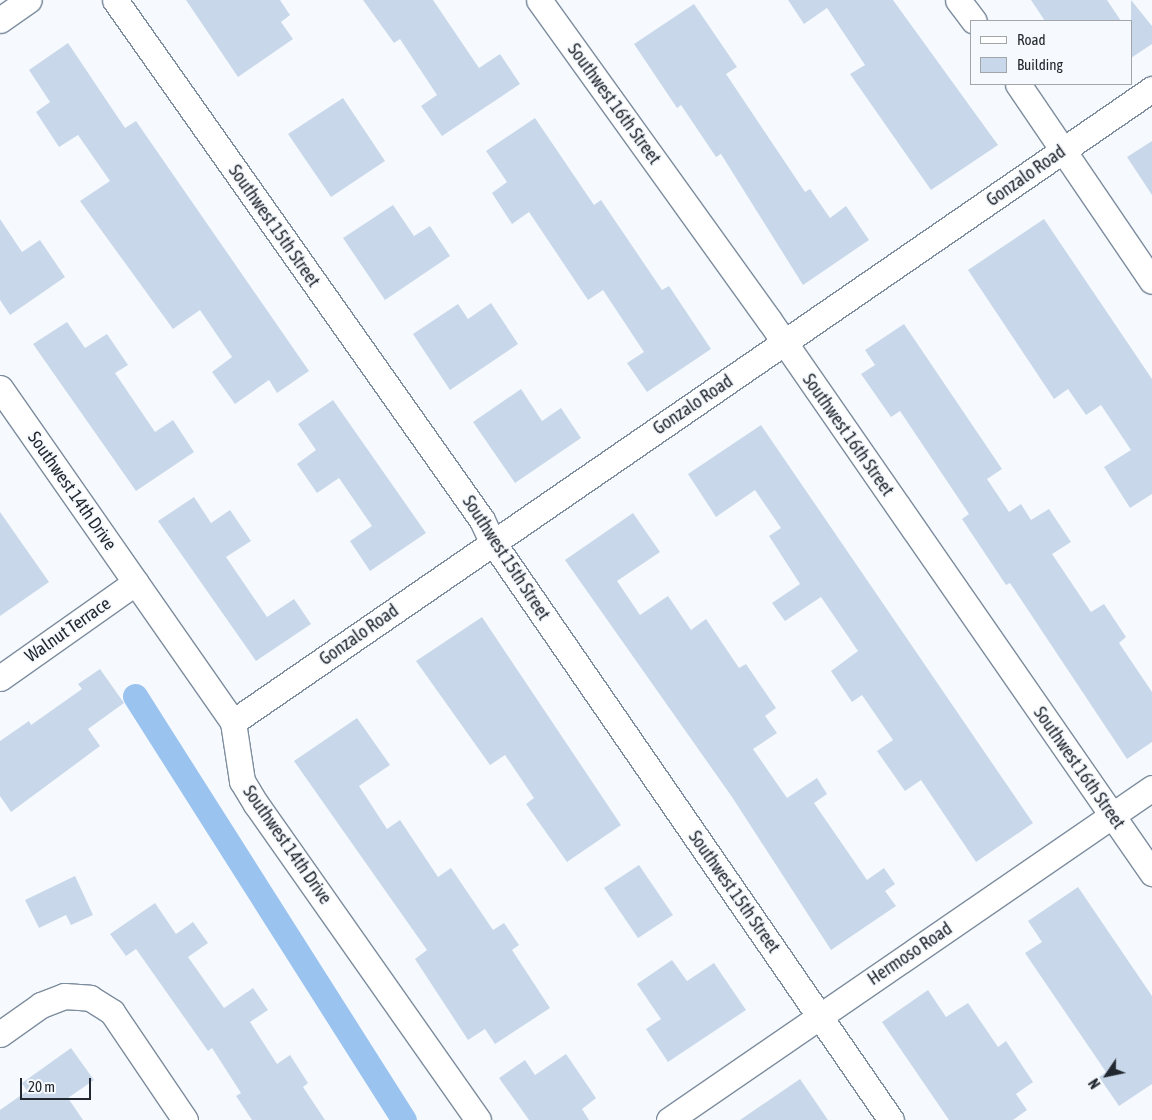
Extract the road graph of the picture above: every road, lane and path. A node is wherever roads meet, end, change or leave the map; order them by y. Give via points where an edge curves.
1 (29, 0) edge
2 (115, 0) edge
3 (540, 0) edge
4 (958, 0) edge
5 (0, 20) edge
6 (973, 20) edge
7 (1019, 85) edge
8 (1152, 89) edge
9 (1063, 150) junction
10 (1152, 281) edge
11 (784, 343) junction
12 (0, 388) edge
13 (492, 541) junction
14 (136, 582) junction
15 (0, 678) edge
16 (234, 722) junction
17 (1152, 788) edge
18 (1112, 816) junction
19 (1152, 873) edge
20 (820, 1016) junction
21 (0, 1034) edge
22 (185, 1120) edge
23 (478, 1120) edge
24 (669, 1120) edge
25 (891, 1120) edge

1 - 5 street
2 - 13 street, Southwest 15th Street via 482,520
3 - 11 street, Southwest 16th Street
4 - 6 street
7 - 9 street
8 - 9 street, Gonzalo Road
9 - 10 street
9 - 11 street, Gonzalo Road
11 - 13 street, Gonzalo Road
11 - 18 street, Southwest 16th Street
12 - 14 street, Southwest 14th Drive
13 - 16 street, Gonzalo Road
13 - 20 street, Southwest 15th Street
14 - 15 street, Walnut Terrace
14 - 16 street, Southwest 14th Drive
16 - 23 street, Southwest 14th Drive via 242,781 251,796
17 - 18 street, Hermoso Road
18 - 19 street, Southwest 16th Street
18 - 20 street, Hermoso Road
20 - 24 street, Hermoso Road
20 - 25 street, Southwest 15th Street
21 - 22 street via 41,1005 64,996 90,998 112,1012

